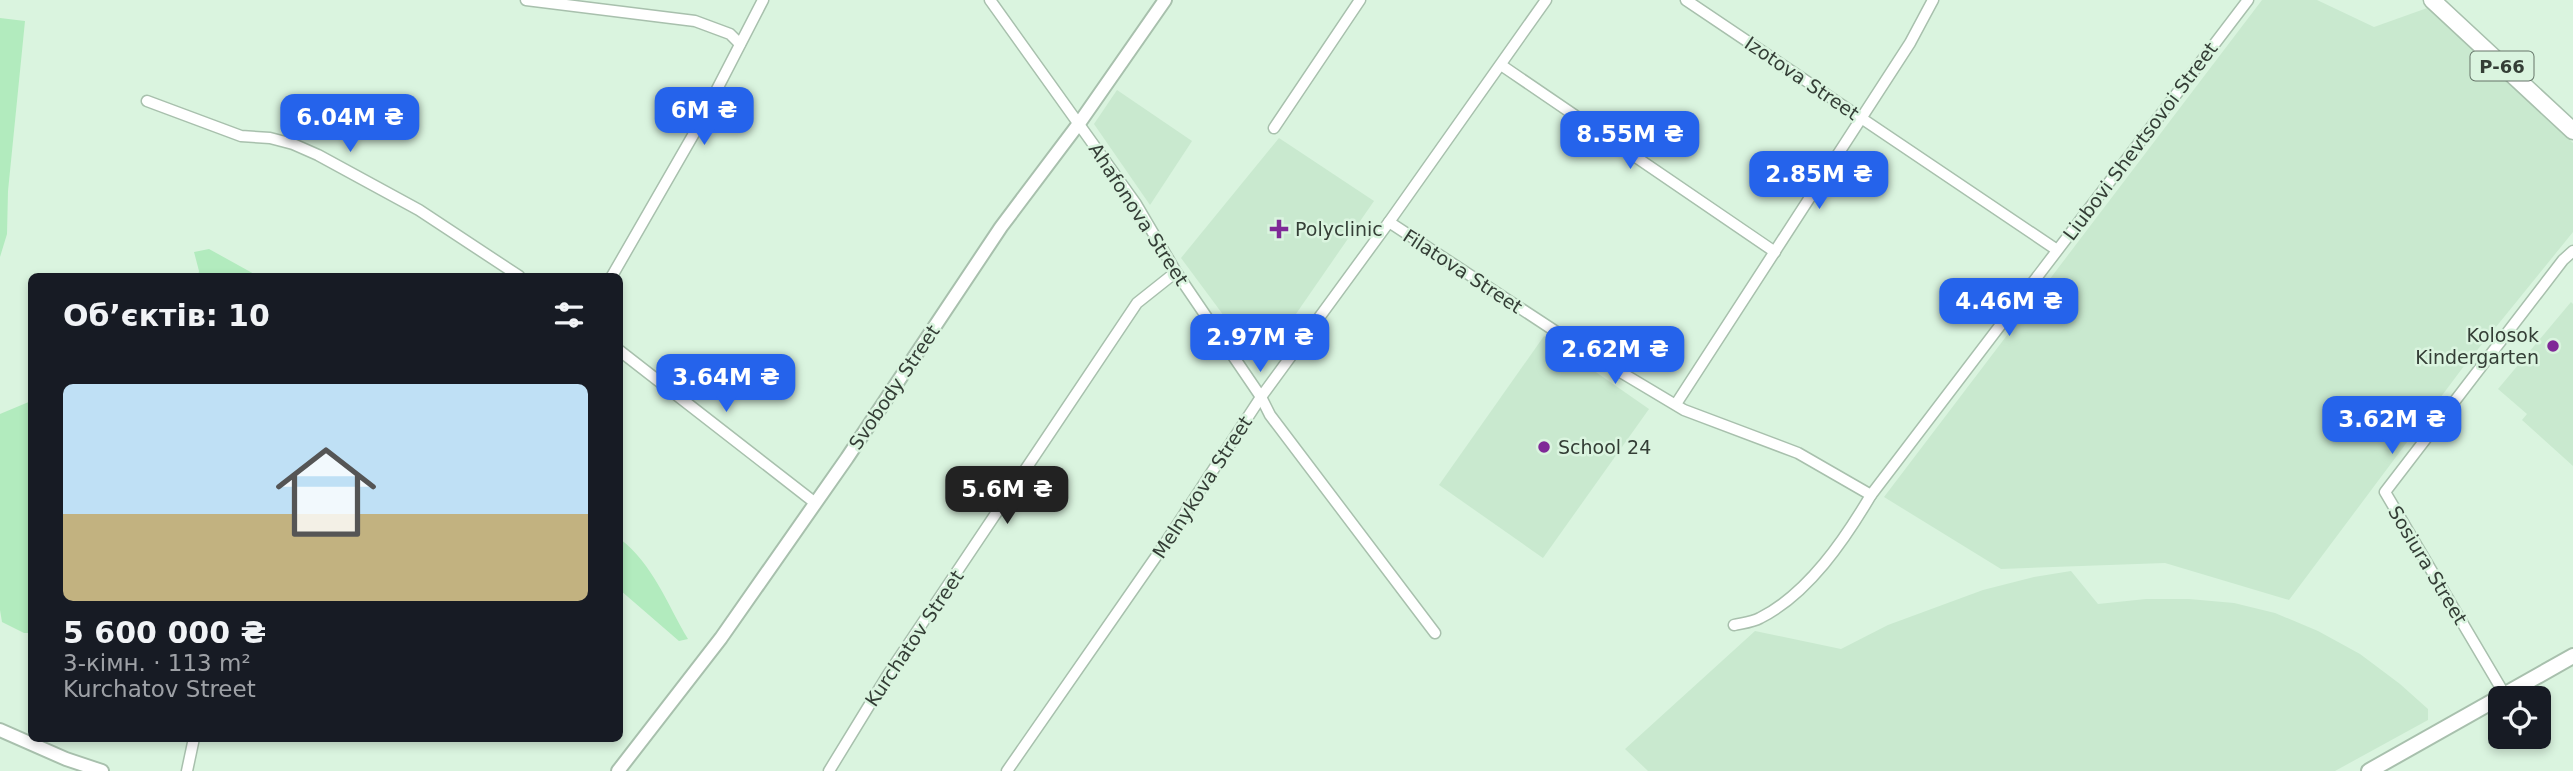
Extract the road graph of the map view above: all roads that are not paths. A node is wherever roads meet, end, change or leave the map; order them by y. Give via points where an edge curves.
1 (526, 0) edge
2 (763, 0) edge
3 (990, 0) edge
4 (1165, 0) edge
5 (1546, 0) edge
6 (1686, 0) edge
7 (1933, 0) edge
8 (2248, 0) edge
9 (2432, 0) edge
10 (1358, 1) edge
11 (740, 44) junction
12 (1500, 65) junction
13 (147, 101) dead end
14 (1861, 117) junction
15 (1080, 122) junction
16 (1274, 128) dead end
17 (2573, 131) edge
18 (1389, 222) junction
19 (2057, 250) junction
20 (2573, 251) edge
21 (1775, 252) junction
22 (1176, 272) junction
23 (514, 273) edge
24 (614, 273) edge
25 (623, 353) edge
26 (1261, 397) junction
27 (1676, 404) junction
28 (1871, 495) junction
29 (814, 502) junction
30 (1734, 625) dead end
31 (1435, 633) dead end
32 (2573, 656) edge
33 (2500, 686) edge
34 (2510, 686) edge
35 (2488, 699) edge
36 (0, 730) edge
37 (193, 742) edge
38 (66, 765) edge
39 (102, 771) edge
40 (187, 771) edge
41 (618, 771) edge
42 (829, 771) edge
43 (1007, 771) edge
44 (2369, 771) edge

1 - 11 street via 695,21 730,34
2 - 11 street
3 - 15 street, Ahafonova Street
4 - 15 street, Svobody Street
5 - 12 street, Melnykova Street
6 - 14 street, Izotova Street
7 - 14 street
8 - 19 street, Liubovi Shevtsovoi Street
9 - 17 main road, Р-66
10 - 16 street
11 - 24 street
12 - 18 street, Melnykova Street
12 - 21 street
13 - 23 street via 241,136 270,138 318,155 419,210
14 - 19 street, Izotova Street
14 - 21 street
15 - 22 street, Ahafonova Street
15 - 29 street, Svobody Street via 1001,227
18 - 26 street, Melnykova Street
18 - 27 street, Filatova Street via 1587,352
19 - 28 street, Liubovi Shevtsovoi Street
20 - 33 street, Sosiura Street via 2385,492
21 - 27 street
22 - 26 street, Ahafonova Street
22 - 42 street, Kurchatov Street via 1137,303 889,673
25 - 29 street
26 - 31 street, Ahafonova Street
26 - 43 street, Melnykova Street
27 - 28 street, Filatova Street via 1798,453
28 - 30 street, Liubovi Shevtsovoi Street via 1846,536 1796,593 1759,619
29 - 41 street, Svobody Street via 721,638
32 - 34 main road
35 - 44 main road
36 - 38 street
37 - 40 street
38 - 39 street

